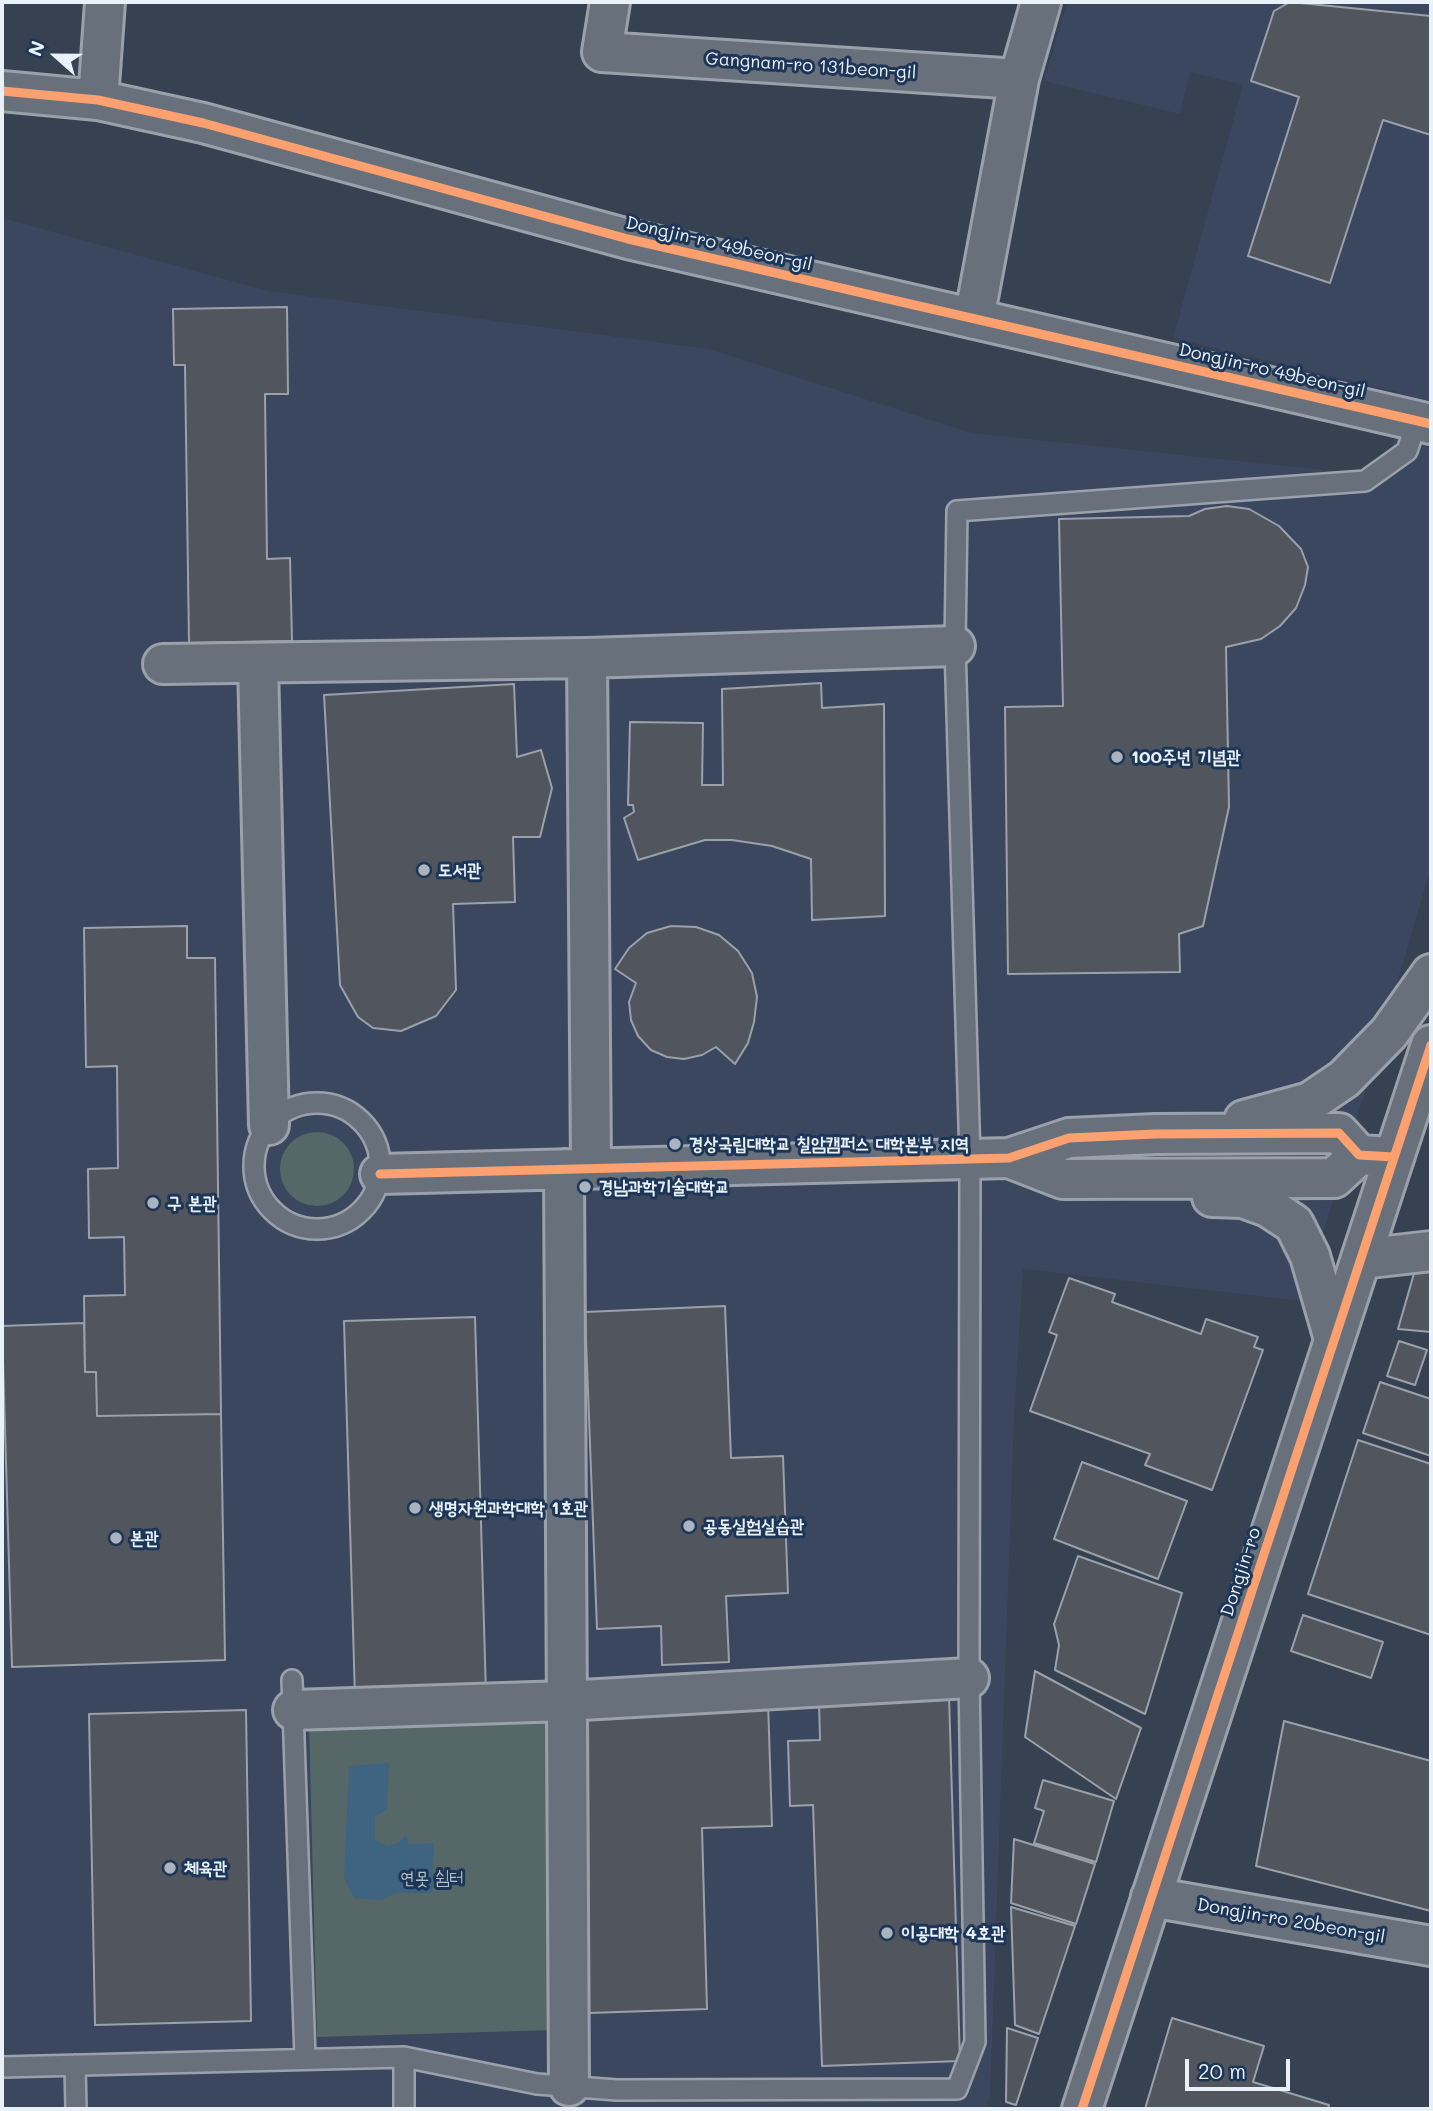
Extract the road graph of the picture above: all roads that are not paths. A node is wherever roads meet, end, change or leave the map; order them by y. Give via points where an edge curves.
1 (104, 2) edge
2 (610, 2) edge
3 (1041, 2) edge
4 (1019, 79) junction
5 (2, 91) edge
6 (98, 100) junction
7 (974, 319) junction
8 (1423, 427) edge
9 (955, 646) junction
10 (587, 658) junction
11 (163, 664) dead end
12 (258, 664) junction
13 (1431, 974) edge
14 (1431, 1045) edge
15 (269, 1125) junction
16 (1156, 1135) junction
17 (1376, 1156) junction
18 (1009, 1158) junction
19 (970, 1159) junction
20 (577, 1169) junction
21 (380, 1174) junction
22 (1154, 1178) junction
23 (1431, 1251) edge
24 (1361, 1259) junction
25 (1334, 1339) junction
26 (969, 1678) junction
27 (292, 1695) joint
28 (564, 1701) junction
29 (1151, 1897) junction
30 (1431, 1946) edge
31 (404, 2057) junction
32 (305, 2058) junction
33 (75, 2064) junction
34 (2, 2067) edge
35 (569, 2098) edge
36 (76, 2109) edge
37 (404, 2109) edge
38 (1082, 2109) edge

1 - 6 street
2 - 4 street, Gangnam-ro 131beon-gil via 602,52
3 - 4 street
4 - 7 street
5 - 6 street, Dongjin-ro 49beon-gil
6 - 7 street, Dongjin-ro 49beon-gil via 203,123 628,239
7 - 8 street, Dongjin-ro 49beon-gil
8 - 9 lane via 1407,451 1365,481 957,512
9 - 10 street
9 - 19 lane
10 - 12 street
10 - 20 street
11 - 12 street
12 - 15 street
13 - 16 street via 1389,1033 1344,1079 1310,1102 1262,1116
14 - 17 street, Dongjin-ro
15 - 21 lane via 303,1104 323,1102 343,1108 373,1135 380,1154
15 - 21 lane via 257,1143 253,1164 256,1186 281,1220 323,1230 344,1225 374,1195
16 - 17 street via 1339,1133
16 - 18 street via 1069,1138
17 - 22 street via 1334,1178
17 - 24 street, Dongjin-ro
18 - 19 street
18 - 22 street via 1063,1179
19 - 20 street
19 - 26 lane
20 - 21 street
20 - 28 street
22 - 25 street via 1192,1196 1242,1198 1268,1207 1294,1224 1310,1256
23 - 24 street
24 - 25 street, Dongjin-ro
25 - 29 street, Dongjin-ro
26 - 28 street
26 - 35 lane via 975,2042 957,2089 617,2090
27 - 28 street
27 - 32 lane
28 - 35 street
29 - 30 street, Dongjin-ro 20beon-gil
29 - 38 street, Dongjin-ro
31 - 32 lane
31 - 35 lane via 537,2084
31 - 37 lane
32 - 33 lane
33 - 34 lane
33 - 36 lane

